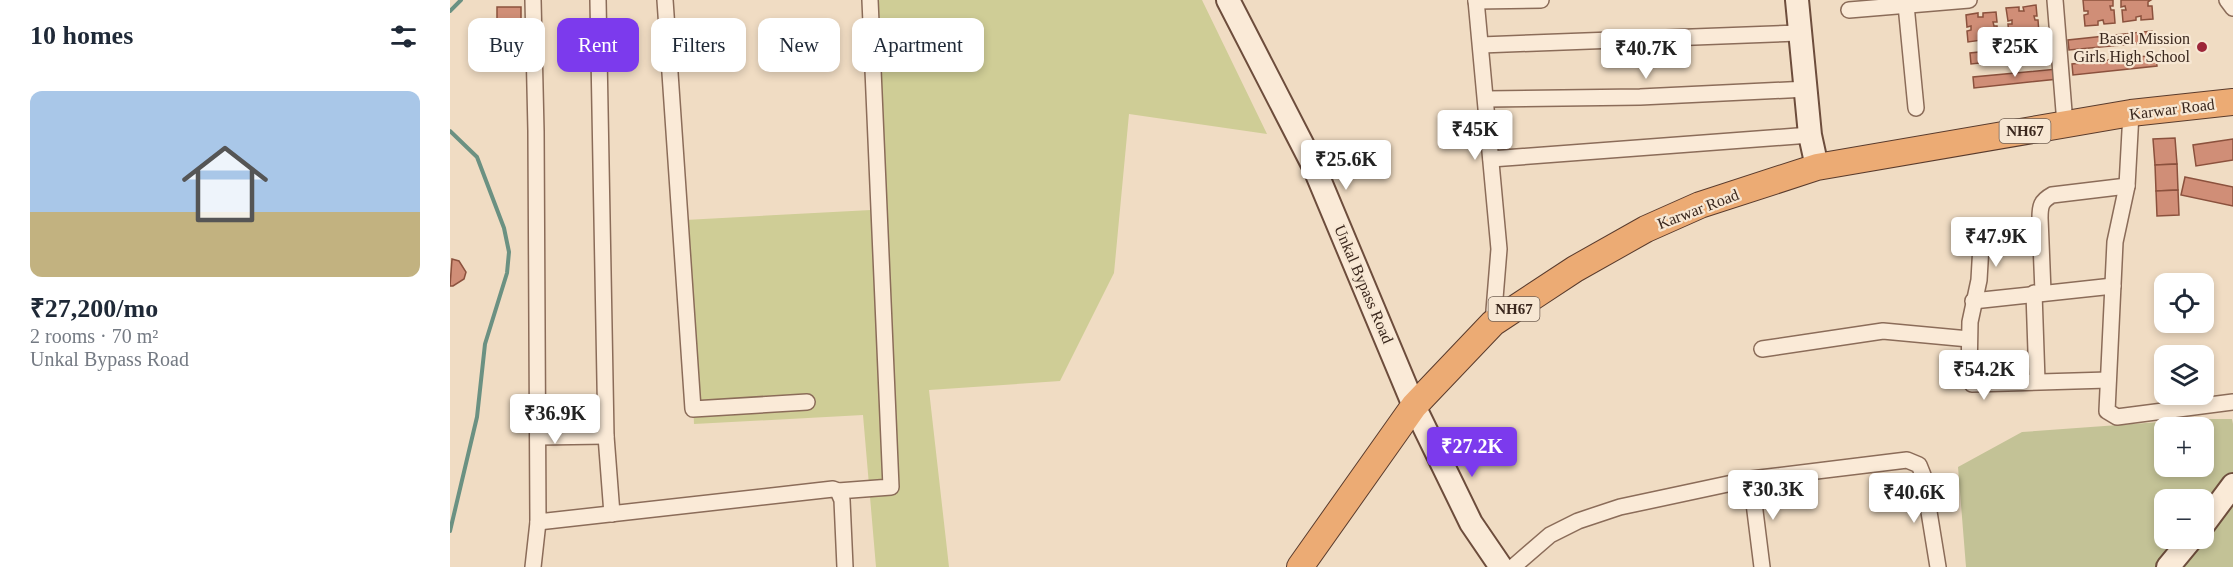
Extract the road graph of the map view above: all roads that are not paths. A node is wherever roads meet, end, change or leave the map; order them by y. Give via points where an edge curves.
1 (533, 0) edge
2 (598, 0) edge
3 (665, 0) edge
4 (870, 0) edge
5 (1228, 0) edge
6 (1541, 0) edge
7 (1797, 0) edge
8 (1969, 0) edge
9 (2055, 0) edge
10 (2227, 0) edge
11 (1476, 1) edge
12 (1906, 5) junction
13 (2233, 8) edge
14 (1849, 10) dead end
15 (1799, 33) junction
16 (1481, 45) junction
17 (1807, 89) junction
18 (1487, 99) junction
19 (2233, 102) edge
20 (1916, 108) dead end
21 (2131, 113) junction
22 (2065, 124) junction
23 (1810, 135) junction
24 (1491, 159) junction
25 (1817, 167) junction
26 (2127, 186) junction
27 (1982, 228) dead end
28 (2113, 286) junction
29 (2038, 293) junction
30 (1973, 301) junction
31 (1493, 323) junction
32 (1970, 339) junction
33 (1762, 349) dead end
34 (2108, 380) junction
35 (2037, 381) junction
36 (807, 402) dead end
37 (2233, 402) edge
38 (1414, 406) junction
39 (606, 436) junction
40 (538, 437) junction
41 (1751, 479) junction
42 (2233, 485) edge
43 (838, 491) junction
44 (2214, 511) edge
45 (612, 514) junction
46 (538, 522) junction
47 (2183, 549) edge
48 (533, 567) edge
49 (845, 567) edge
50 (1300, 567) edge
51 (1501, 567) edge
52 (1513, 567) edge
53 (1762, 567) edge
54 (1938, 567) edge
55 (2168, 567) edge

1 - 40 street
2 - 39 street
3 - 36 street via 693,409
4 - 43 street via 891,486
5 - 38 main road, Unkal Bypass Road via 1314,167
6 - 11 street
7 - 15 main road
8 - 12 street
9 - 22 street
10 - 13 street
11 - 16 street
12 - 14 street
12 - 20 street
15 - 16 street
15 - 17 main road
16 - 18 street
17 - 18 street
17 - 23 main road
18 - 24 street
19 - 21 highway, Karwar Road / NH67
21 - 22 highway, Karwar Road / NH67
21 - 26 street
22 - 25 highway, Karwar Road / NH67
23 - 24 street
23 - 25 main road
24 - 31 street via 1499,249
25 - 31 highway, Karwar Road / NH67 via 1700,205 1647,229 1575,269
26 - 28 street via 2115,242
26 - 29 street via 2044,199 2040,206
27 - 30 street via 1979,280
28 - 29 street
28 - 34 street
29 - 30 street
29 - 35 street
30 - 32 street
31 - 38 highway, Karwar Road / NH67
32 - 33 street via 1883,331
32 - 35 street via 1972,384
34 - 35 street
34 - 37 street via 2107,411 2117,417
38 - 50 highway, Karwar Road / NH67
38 - 51 main road, Unkal Bypass Road via 1471,524
39 - 40 street
39 - 45 street
40 - 46 street
41 - 52 street via 1620,507 1578,521 1550,535
41 - 53 street
41 - 54 street via 1885,461 1907,460 1919,465
42 - 44 main road
43 - 45 street via 827,489
43 - 49 street via 842,500
45 - 46 street
46 - 48 street
47 - 55 main road

